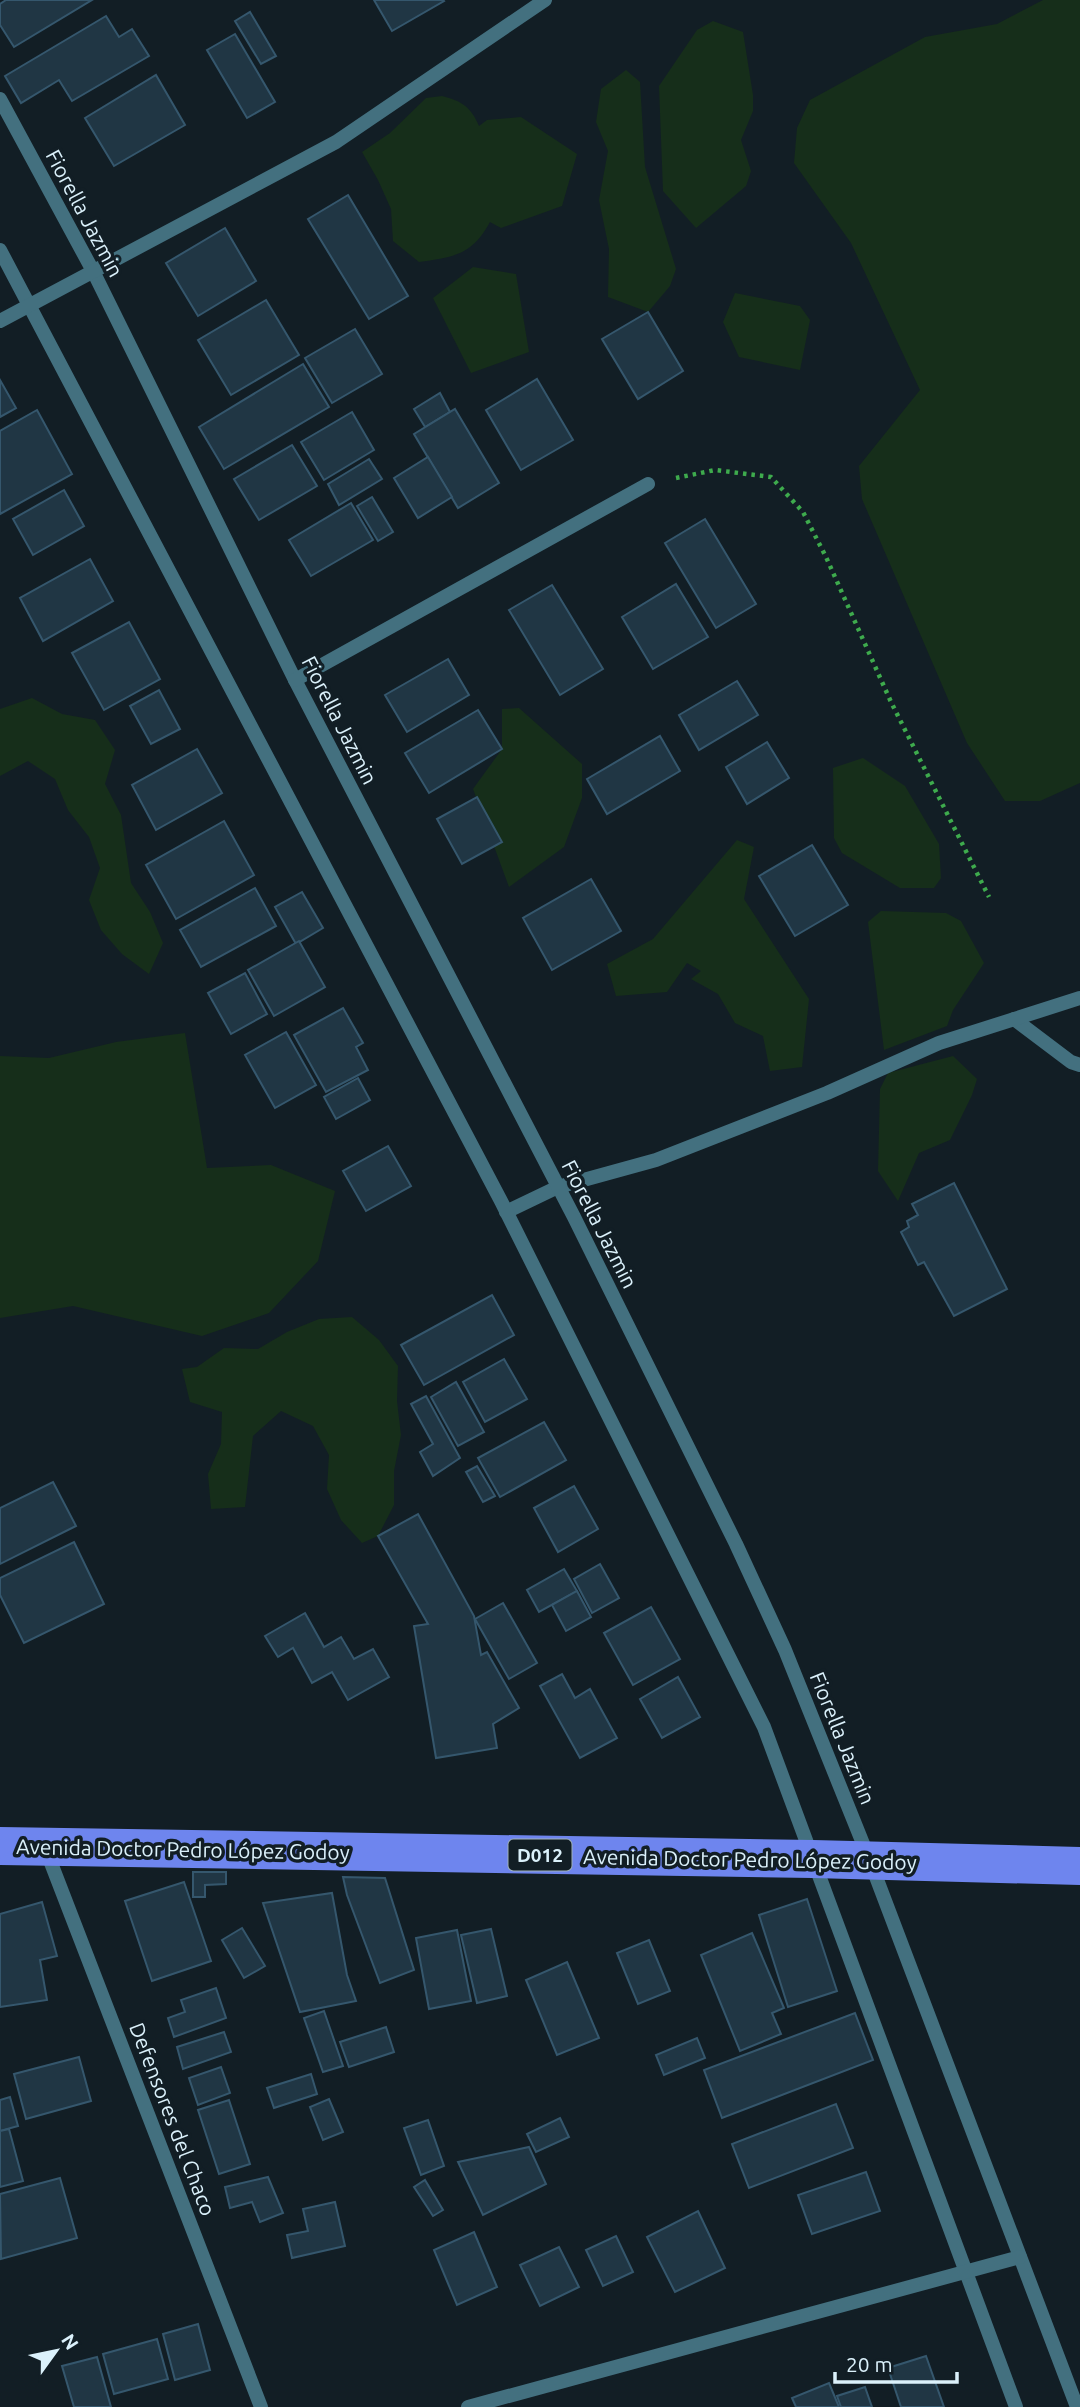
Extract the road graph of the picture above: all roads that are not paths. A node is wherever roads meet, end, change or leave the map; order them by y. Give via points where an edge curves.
1 (545, 0) edge
2 (0, 99) edge
3 (0, 250) edge
4 (93, 271) junction
5 (28, 307) junction
6 (0, 321) edge
7 (648, 484) road end
8 (295, 680) junction
9 (1080, 998) edge
10 (1014, 1019) junction
11 (1080, 1065) edge
12 (558, 1187) junction
13 (506, 1212) junction
14 (0, 1846) edge
15 (45, 1847) junction
16 (813, 1859) junction
17 (870, 1861) junction
18 (1080, 1866) edge
19 (1020, 2257) junction
20 (967, 2273) junction
21 (261, 2407) edge
22 (468, 2407) edge
23 (1016, 2407) edge
24 (1077, 2407) edge

1 - 4 street via 336,142
2 - 4 street, Fiorella Jazmin
3 - 5 street
4 - 5 street
4 - 8 street, Fiorella Jazmin
5 - 6 street
5 - 13 street
7 - 8 street
8 - 12 street, Fiorella Jazmin
9 - 10 street
10 - 11 street
10 - 12 street via 939,1043 656,1160
12 - 13 street
12 - 17 street, Fiorella Jazmin via 736,1544 785,1650
13 - 16 street via 764,1727
14 - 15 main road, Avenida Doctor Pedro López Godoy / D012
15 - 16 main road, Avenida Doctor Pedro López Godoy / D012
15 - 21 street, Defensores del Chaco
16 - 17 main road, Avenida Doctor Pedro López Godoy / D012
16 - 20 street
17 - 18 main road, Avenida Doctor Pedro López Godoy / D012
17 - 19 street, Fiorella Jazmin
19 - 20 street
19 - 24 street, Fiorella Jazmin
20 - 22 street
20 - 23 street

